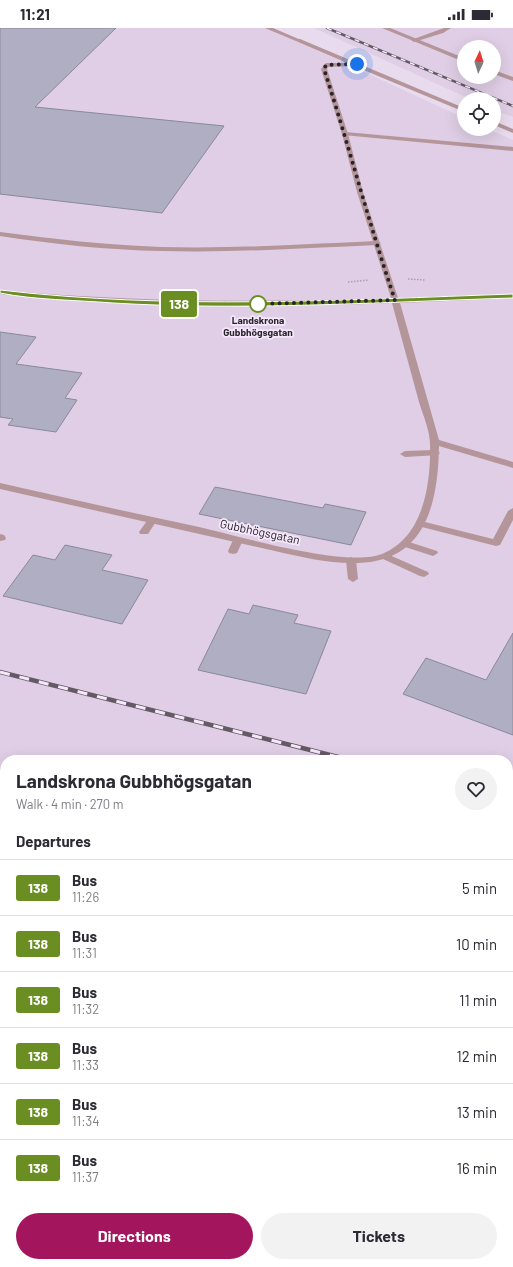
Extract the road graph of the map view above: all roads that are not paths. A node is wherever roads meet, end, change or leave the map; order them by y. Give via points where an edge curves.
1 (268, 28) edge
2 (385, 28) edge
3 (448, 28) edge
4 (414, 40) junction
5 (457, 57) edge
6 (357, 64) junction
7 (501, 75) edge
8 (513, 79) edge
9 (457, 107) edge
10 (501, 126) edge
11 (513, 131) edge
12 (345, 134) junction
13 (513, 149) edge
14 (0, 234) edge
15 (377, 243) junction
16 (0, 292) edge
17 (513, 296) edge
18 (395, 300) junction
19 (435, 442) junction
20 (435, 453) junction
21 (405, 454) dead end
22 (513, 465) edge
23 (0, 486) edge
24 (513, 511) edge
25 (152, 520) junction
26 (421, 524) junction
27 (144, 532) dead end
28 (238, 540) junction
29 (406, 544) junction
30 (233, 551) dead end
31 (433, 553) dead end
32 (387, 556) junction
33 (351, 560) junction
34 (424, 574) dead end
35 (353, 579) dead end

1 - 6 street
2 - 4 street
3 - 4 street
4 - 5 street
6 - 9 street
6 - 12 street, Gubbhögsgatan via 326,65 324,69
7 - 8 street
10 - 11 street
12 - 13 street
12 - 15 street, Gubbhögsgatan
14 - 15 street via 83,244 160,249
15 - 18 street, Gubbhögsgatan
16 - 18 street via 154,304
17 - 18 street
18 - 19 street, Gubbhögsgatan
19 - 20 street, Gubbhögsgatan
19 - 22 street
20 - 21 street
20 - 26 street, Gubbhögsgatan via 428,506
23 - 25 street, Gubbhögsgatan
24 - 26 street via 496,543
25 - 27 street
25 - 28 street, Gubbhögsgatan
26 - 29 street, Gubbhögsgatan
28 - 30 street
28 - 33 street, Gubbhögsgatan
29 - 31 street
29 - 32 street, Gubbhögsgatan
32 - 33 street, Gubbhögsgatan
32 - 34 street
33 - 35 street

